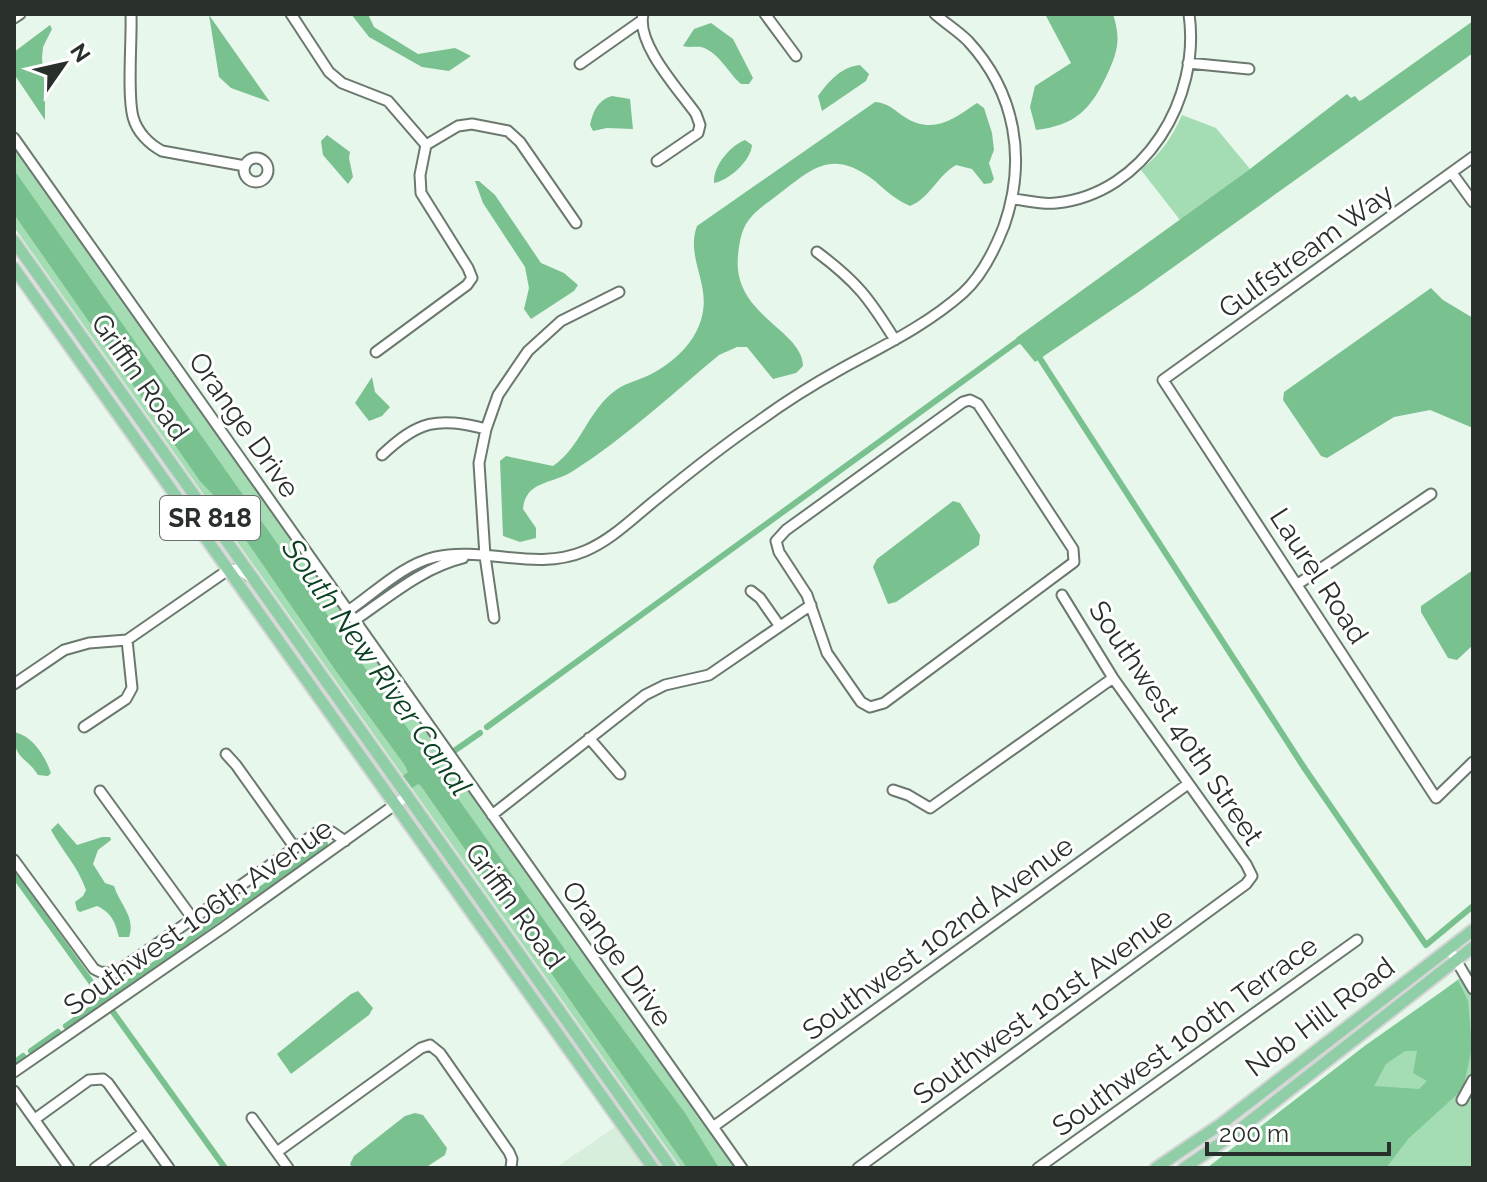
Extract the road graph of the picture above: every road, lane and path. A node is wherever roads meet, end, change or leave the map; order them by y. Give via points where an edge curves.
1 (20, 14) edge
2 (131, 14) edge
3 (291, 14) edge
4 (765, 14) edge
5 (935, 14) edge
6 (1189, 14) edge
7 (14, 18) edge
8 (642, 18) edge
9 (796, 56) dead end
10 (1188, 63) junction
11 (580, 64) dead end
12 (1249, 69) dead end
13 (14, 138) edge
14 (426, 145) junction
15 (1473, 157) edge
16 (657, 161) dead end
17 (245, 166) dead end
18 (1452, 173) junction
19 (1013, 199) junction
20 (1473, 202) edge
21 (576, 223) dead end
22 (14, 241) edge
23 (817, 252) dead end
24 (14, 268) edge
25 (619, 292) dead end
26 (895, 340) junction
27 (376, 352) dead end
28 (1163, 380) joint
29 (486, 429) junction
30 (382, 455) dead end
31 (1431, 494) dead end
32 (482, 556) junction
33 (228, 570) junction
34 (253, 578) junction
35 (1298, 584) junction
36 (751, 591) dead end
37 (1062, 595) dead end
38 (811, 605) junction
39 (348, 611) junction
40 (494, 618) dead end
41 (355, 620) junction
42 (779, 625) junction
43 (127, 640) junction
44 (1113, 678) junction
45 (14, 684) edge
46 (84, 727) dead end
47 (589, 738) junction
48 (226, 754) dead end
49 (1473, 762) edge
50 (620, 774) dead end
51 (1188, 784) junction
52 (893, 790) dead end
53 (100, 791) dead end
54 (407, 796) junction
55 (394, 806) junction
56 (492, 815) junction
57 (345, 841) junction
58 (295, 848) junction
59 (14, 860) edge
60 (1252, 876) joint
61 (193, 919) junction
62 (1468, 934) edge
63 (1357, 940) dead end
64 (1473, 948) edge
65 (1448, 950) junction
66 (1457, 960) junction
67 (1473, 989) edge
68 (14, 1072) edge
69 (1473, 1080) edge
70 (592, 1081) junction
71 (616, 1089) junction
72 (1473, 1089) edge
73 (14, 1091) edge
74 (252, 1118) dead end
75 (35, 1119) junction
76 (621, 1123) junction
77 (713, 1127) junction
78 (143, 1133) junction
79 (651, 1140) junction
80 (277, 1152) junction
81 (512, 1166) edge
82 (69, 1168) edge
83 (95, 1168) edge
84 (169, 1168) edge
85 (288, 1168) edge
86 (653, 1168) edge
87 (671, 1168) edge
88 (742, 1168) edge
89 (858, 1168) edge
90 (1038, 1168) edge
91 (1156, 1168) edge
92 (1184, 1168) edge

1 - 7 street
2 - 17 street via 131,107 138,129 162,151
3 - 14 street via 329,72 342,83 388,101
4 - 9 street
5 - 19 street via 967,40 992,73 1012,116 1017,157
6 - 10 street
8 - 11 street
8 - 16 street via 647,44 700,125 698,133
10 - 12 street
10 - 19 street via 1180,98 1161,140 1133,171 1094,194 1054,204
13 - 39 street, Orange Drive
14 - 21 street via 458,126 508,131
14 - 27 street via 421,193 472,278
15 - 18 street, Gulfstream Way
18 - 20 street
18 - 28 street, Gulfstream Way
19 - 26 street via 996,247 967,290
22 - 34 main road, Griffin Road / SR 818
23 - 26 street via 865,293
24 - 33 main road, Griffin Road / SR 818
25 - 29 street via 561,321 528,351 498,395
26 - 32 street via 784,403 585,551 555,559
28 - 35 street, Laurel Road
29 - 30 street via 433,422 404,434
29 - 32 street via 479,463
31 - 35 street
32 - 39 street via 455,554 413,565
32 - 40 street
32 - 41 street via 440,565
33 - 34 street
33 - 43 street
33 - 55 main road, Griffin Road / SR 818
34 - 54 main road, Griffin Road / SR 818
35 - 49 street, Laurel Road via 1436,798
36 - 42 street
37 - 44 street, Southwest 40th Street
38 - 38 street via 776,541 970,400 978,404 1075,555 1070,568 884,703 870,707 827,653
38 - 42 street
39 - 41 street, Orange Drive
41 - 56 street, Orange Drive
42 - 47 street via 709,675 645,695
43 - 45 street via 64,650
43 - 46 street via 132,688 126,699
44 - 51 street, Southwest 40th Street
44 - 52 street via 934,806
47 - 50 street
47 - 56 street
48 - 58 street
51 - 60 street, Southwest 40th Street
51 - 77 street, Southwest 102nd Avenue
53 - 61 street
54 - 55 street, Southwest 106th Avenue
54 - 71 main road, Griffin Road / SR 818
55 - 57 street, Southwest 106th Avenue
55 - 70 main road, Griffin Road / SR 818
56 - 77 street, Orange Drive
57 - 58 street via 321,832
57 - 68 street, Southwest 106th Avenue
58 - 61 street
59 - 61 street via 86,961 100,972 115,973
60 - 89 street, Southwest 101st Avenue
62 - 64 street
62 - 65 main road, Nob Hill Road
63 - 90 street, Southwest 100th Terrace
64 - 66 main road, Nob Hill Road
65 - 66 street
65 - 91 main road, Nob Hill Road
66 - 67 street
66 - 92 main road, Nob Hill Road
69 - 72 street via 1462,1100
70 - 71 main road
70 - 76 main road, Griffin Road / SR 818
71 - 79 main road, Griffin Road / SR 818
73 - 75 street
74 - 80 street
75 - 78 street via 98,1078 108,1083
75 - 82 street
76 - 79 main road via 630,1123
76 - 86 main road, Griffin Road / SR 818
77 - 88 street, Orange Drive
78 - 83 street
78 - 84 street
79 - 87 main road, Griffin Road / SR 818
80 - 81 street via 430,1043 509,1152
80 - 85 street

